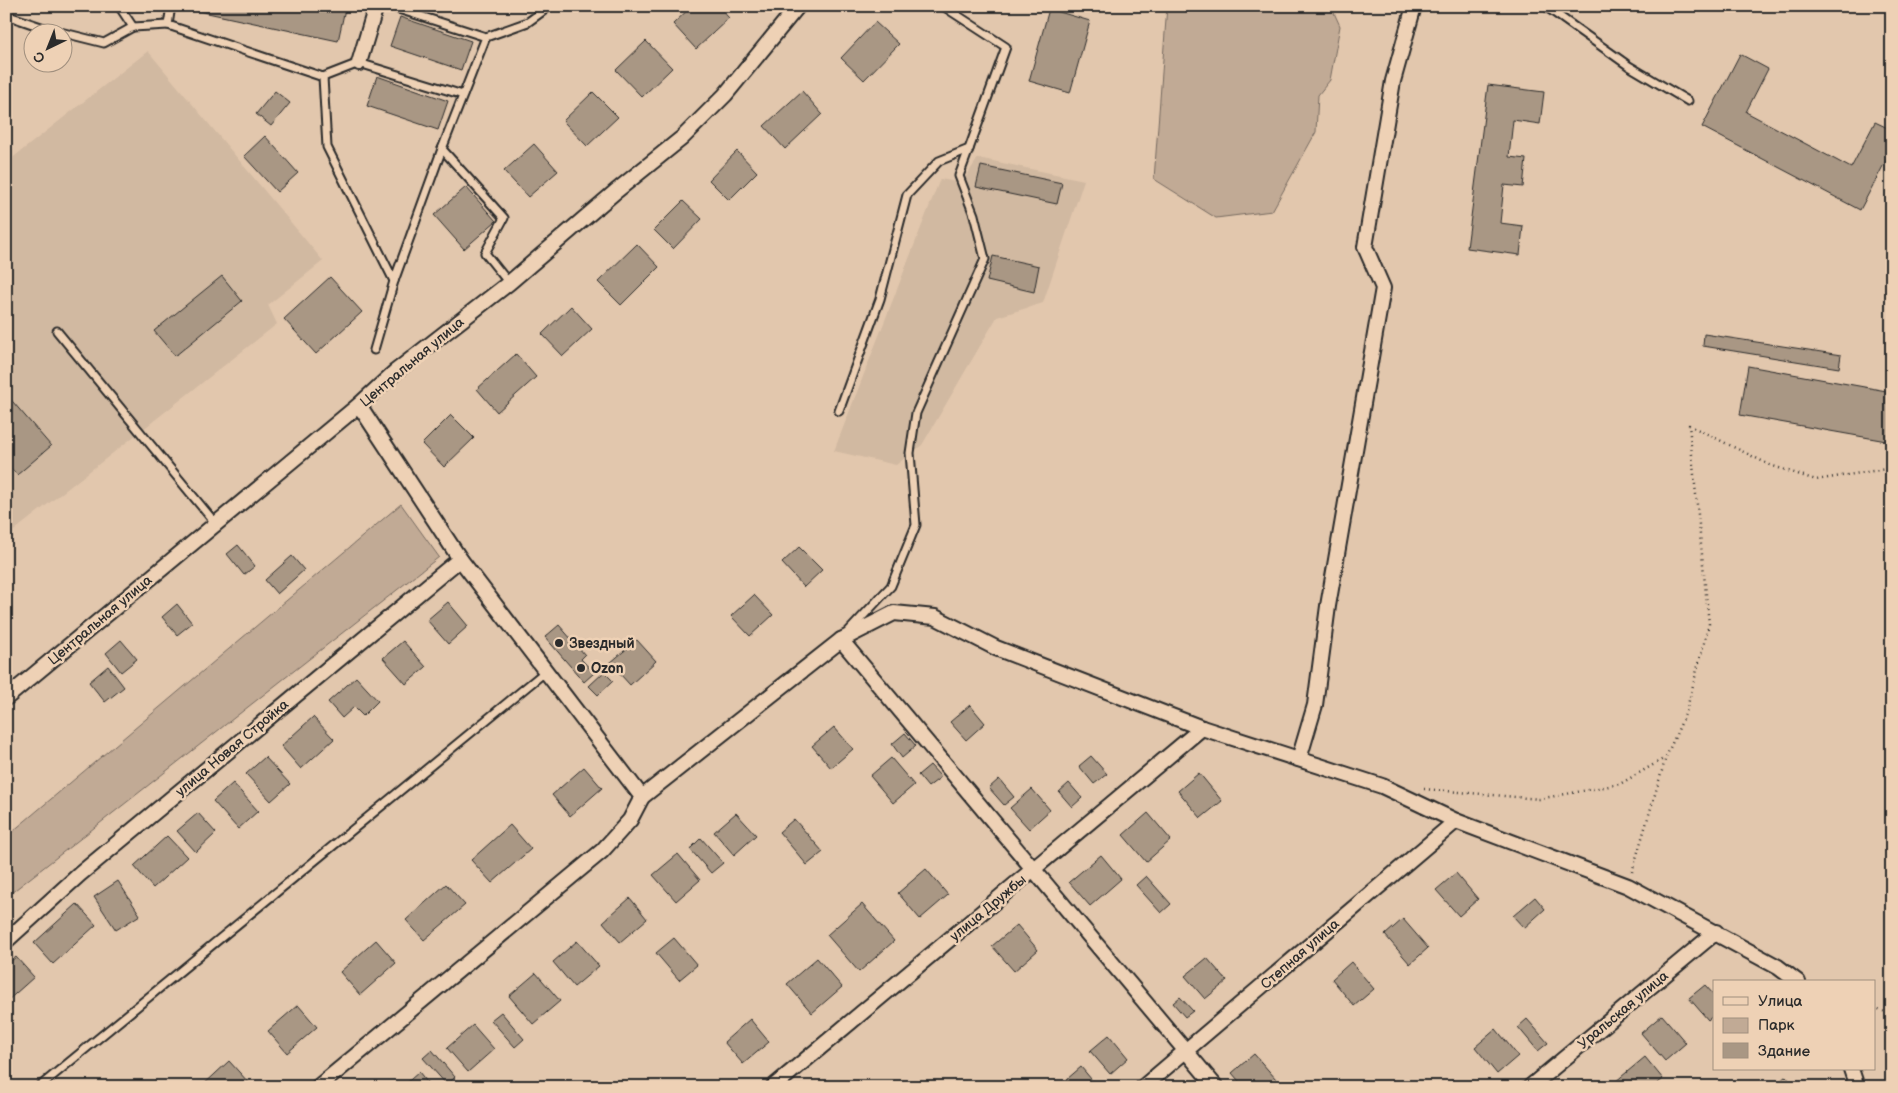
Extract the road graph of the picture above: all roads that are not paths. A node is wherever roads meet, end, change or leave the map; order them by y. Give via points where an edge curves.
1 (119, 6) edge
2 (171, 6) edge
3 (376, 6) edge
4 (388, 6) edge
5 (550, 6) edge
6 (798, 6) edge
7 (943, 6) edge
8 (1414, 6) edge
9 (1544, 6) edge
10 (6, 15) edge
11 (168, 26) junction
12 (133, 27) junction
13 (486, 37) junction
14 (359, 63) junction
15 (323, 77) junction
16 (463, 95) junction
17 (1688, 101) dead end
18 (442, 149) junction
19 (969, 149) junction
20 (394, 281) junction
21 (508, 283) junction
22 (57, 331) dead end
23 (374, 350) dead end
24 (359, 405) junction
25 (840, 411) dead end
26 (216, 524) junction
27 (460, 558) junction
28 (841, 640) junction
29 (546, 671) junction
30 (6, 698) edge
31 (1202, 728) junction
32 (1299, 759) junction
33 (642, 797) junction
34 (1456, 821) junction
35 (1034, 869) junction
36 (1716, 932) junction
37 (6, 941) edge
38 (1796, 980) edge
39 (1187, 1051) junction
40 (1851, 1070) edge
41 (39, 1087) edge
42 (318, 1087) edge
43 (773, 1087) edge
44 (1144, 1087) edge
45 (1216, 1087) edge
46 (1530, 1087) edge
47 (1857, 1087) edge

1 - 12 lane
2 - 11 lane
3 - 14 street
4 - 13 lane
5 - 13 lane via 528,22
6 - 21 street, Центральная улица via 724,95 682,138
7 - 19 lane via 1006,48
8 - 32 street via 1393,81 1365,248 1382,288 1328,606 1315,705
9 - 17 lane via 1629,66
10 - 12 lane via 104,43
11 - 12 lane
11 - 15 lane
13 - 16 lane
14 - 15 lane
14 - 16 lane
15 - 20 lane via 327,147
16 - 18 lane
18 - 20 lane
18 - 21 lane via 504,218 485,253
19 - 25 lane via 939,162 908,195 880,299
19 - 28 lane via 959,176 985,259 916,413 910,453 916,526 891,586
20 - 23 lane
21 - 24 street, Центральная улица
22 - 26 lane
24 - 26 street, Центральная улица
24 - 27 street
26 - 30 street, Центральная улица
27 - 29 street
27 - 37 street, улица Новая Стройка via 80,874
28 - 31 street via 894,613 935,617 996,648
28 - 33 street
28 - 35 street
29 - 33 street
29 - 41 lane
31 - 32 street
31 - 35 street, улица Дружбы
32 - 34 street via 1382,786
33 - 42 street via 630,820 602,851
34 - 36 street via 1628,886
34 - 39 street, Степная улица
35 - 39 street
35 - 43 street, улица Дружбы
36 - 38 street via 1778,966
36 - 46 street, Уральская улица
39 - 44 street, Степная улица
39 - 45 street
40 - 47 street

